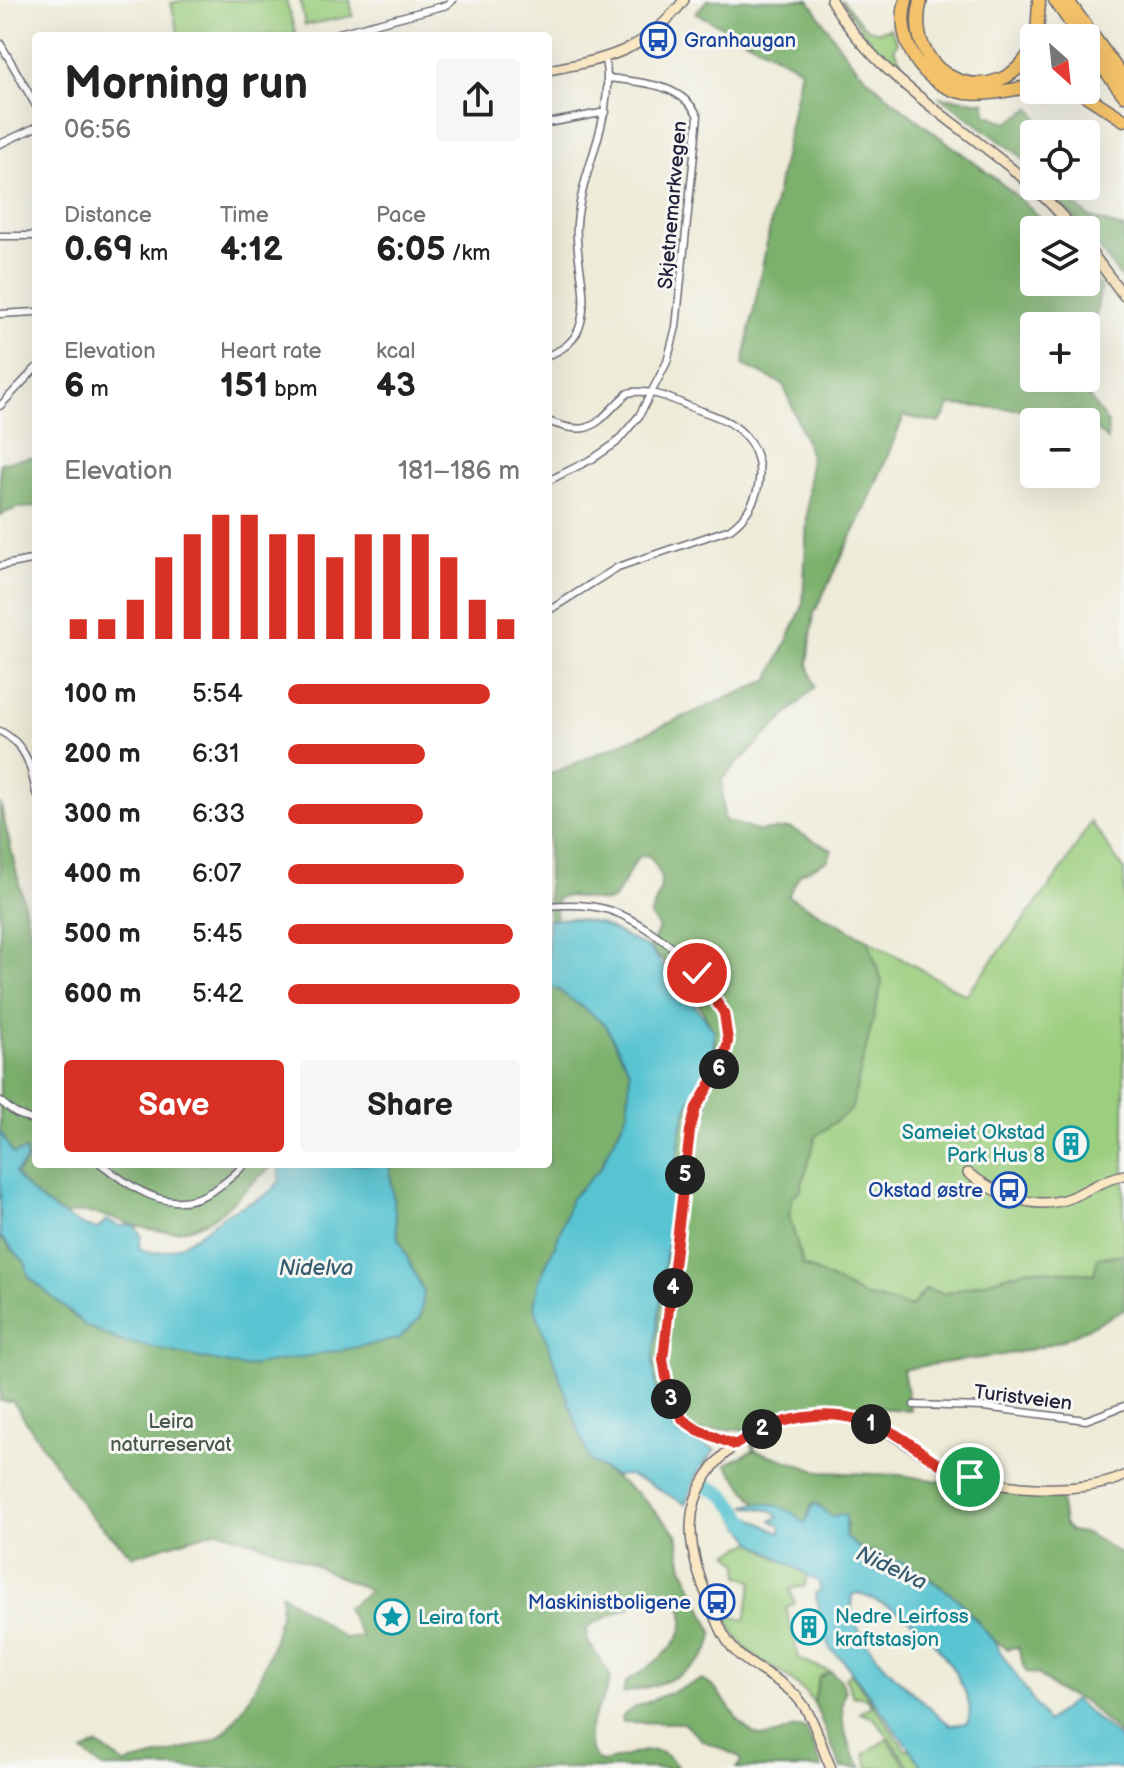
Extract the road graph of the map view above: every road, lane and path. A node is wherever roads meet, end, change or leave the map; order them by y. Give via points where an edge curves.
1 (423, 0) edge
2 (453, 0) edge
3 (684, 0) edge
4 (831, 0) edge
5 (838, 0) edge
6 (906, 0) edge
7 (921, 0) edge
8 (1039, 0) edge
9 (1055, 0) edge
10 (1067, 0) edge
11 (418, 11) junction
12 (1038, 24) edge
13 (1071, 24) edge
14 (342, 32) edge
15 (864, 42) junction
16 (0, 43) edge
17 (3, 54) edge
18 (605, 59) junction
19 (1020, 62) edge
20 (1100, 63) edge
21 (552, 69) edge
22 (609, 78) junction
23 (1124, 79) edge
24 (1020, 88) edge
25 (1124, 95) edge
26 (32, 100) edge
27 (1099, 104) edge
28 (606, 112) junction
29 (1124, 120) edge
30 (552, 122) edge
31 (32, 129) edge
32 (0, 144) edge
33 (1062, 216) edge
34 (0, 236) edge
35 (32, 236) edge
36 (1100, 264) edge
37 (1124, 296) edge
38 (32, 312) edge
39 (0, 314) edge
40 (552, 353) edge
41 (32, 372) edge
42 (651, 393) junction
43 (0, 406) edge
44 (552, 422) edge
45 (552, 479) edge
46 (32, 560) edge
47 (0, 566) edge
48 (552, 608) edge
49 (0, 731) edge
50 (32, 778) edge
51 (552, 906) edge
52 (0, 1101) edge
53 (32, 1120) edge
54 (107, 1168) edge
55 (240, 1168) edge
56 (968, 1173) dead end
57 (1124, 1175) edge
58 (914, 1405) dead end
59 (1124, 1406) edge
60 (735, 1445) junction
61 (1124, 1476) edge
62 (831, 1768) edge

1 - 11 street
2 - 11 street
3 - 18 street via 644,41
4 - 15 street
5 - 15 street
6 - 24 highway via 903,23 910,49 939,83 976,94
7 - 19 highway via 922,47 935,67 953,79 995,81
8 - 12 highway
9 - 13 highway
10 - 23 highway
11 - 14 street
15 - 33 street via 929,105
16 - 17 street
17 - 26 street
18 - 21 street
18 - 22 street
20 - 25 highway
22 - 28 street
22 - 42 street, Skjetnemarkvegen via 680,94 698,116 676,327
27 - 29 highway
28 - 30 street
28 - 40 street via 576,225 583,318 569,344
31 - 32 street
34 - 35 street
36 - 37 street
38 - 39 street
41 - 43 street
42 - 44 street via 628,393 591,429
42 - 45 street, Skjetnemarkvegen via 616,443
42 - 48 street via 725,421 747,438 760,469 753,506 730,529 618,567
46 - 47 street
49 - 50 street via 25,753
51 - 60 street via 589,905 629,919 677,952 724,1013 728,1041 723,1062 696,1108 690,1131 663,1359 669,1395 683,1420
52 - 53 street
54 - 55 street via 146,1194 176,1203 207,1196
56 - 57 street via 1006,1195 1043,1203 1070,1198
58 - 59 street, Turistveien via 984,1407 1086,1420
60 - 61 street via 783,1420 835,1414 876,1425 949,1470 970,1477 1071,1489
60 - 62 street via 703,1481 691,1530 696,1562 727,1643 740,1659 788,1689 803,1705

